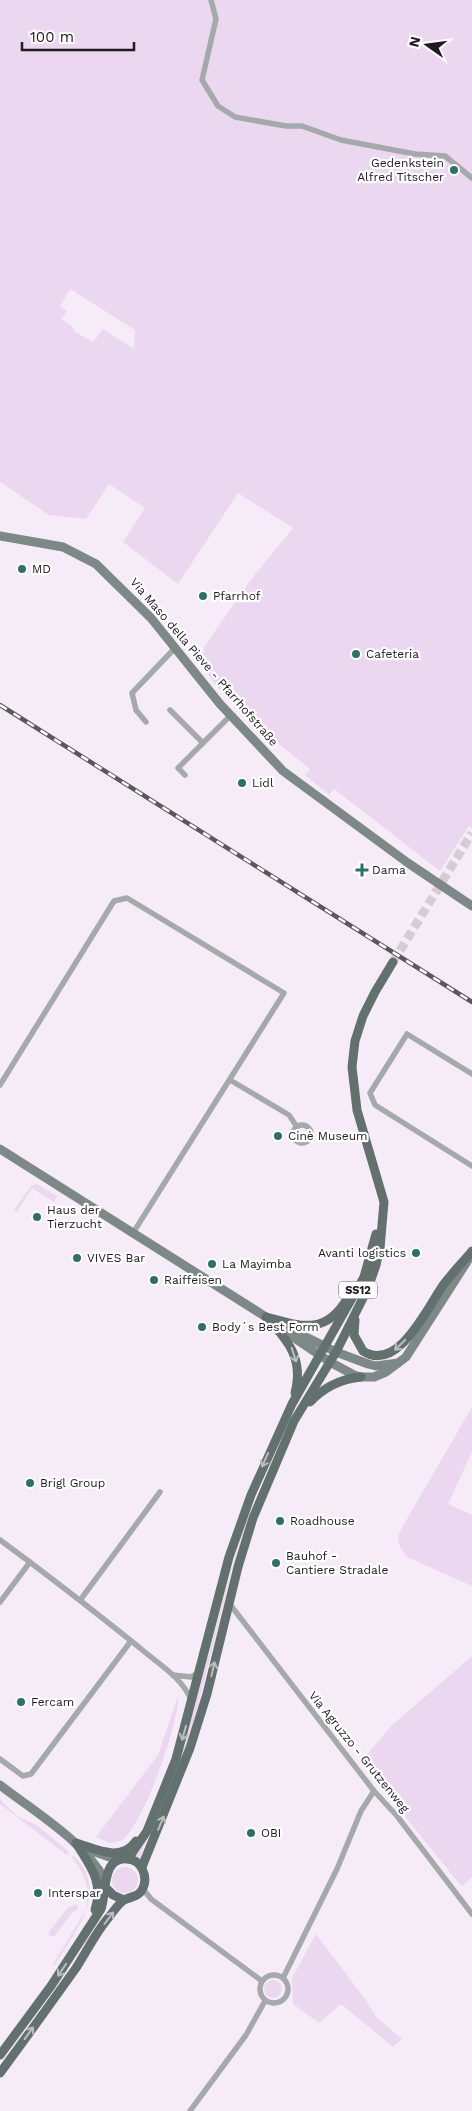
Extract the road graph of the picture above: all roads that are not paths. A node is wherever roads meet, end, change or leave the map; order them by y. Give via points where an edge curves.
1 (211, 0) edge
2 (472, 178) edge
3 (0, 536) edge
4 (176, 647) junction
5 (170, 710) dead end
6 (231, 715) junction
7 (146, 722) dead end
8 (203, 743) junction
9 (185, 775) dead end
10 (472, 906) edge
11 (394, 962) tunnel mouth
12 (472, 1074) edge
13 (230, 1080) junction
14 (0, 1086) edge
15 (297, 1127) dead end
16 (0, 1149) edge
17 (472, 1166) edge
18 (378, 1183) junction
19 (377, 1228) junction
20 (133, 1233) junction
21 (472, 1252) edge
22 (368, 1288) junction
23 (266, 1317) junction
24 (322, 1350) junction
25 (336, 1352) junction
26 (330, 1362) junction
27 (398, 1363) junction
28 (361, 1377) junction
29 (292, 1404) junction
30 (296, 1417) junction
31 (160, 1492) dead end
32 (0, 1540) edge
33 (30, 1562) junction
34 (81, 1599) junction
35 (0, 1602) edge
36 (228, 1606) junction
37 (130, 1641) junction
38 (200, 1671) junction
39 (171, 1674) junction
40 (192, 1704) junction
41 (0, 1759) edge
42 (0, 1785) edge
43 (374, 1791) junction
44 (158, 1805) junction
45 (76, 1843) junction
46 (128, 1859) junction
47 (118, 1860) junction
48 (142, 1867) junction
49 (105, 1884) junction
50 (143, 1890) junction
51 (124, 1900) junction
52 (472, 1914) edge
53 (89, 1930) junction
54 (283, 1978) junction
55 (262, 1981) junction
56 (265, 2001) junction
57 (0, 2055) edge
58 (0, 2073) edge
59 (190, 2111) edge

1 - 2 street via 216,19 202,80 218,106 235,117 302,126 341,140 415,154 445,156
3 - 4 street, Via Maso della Pieve - Pfarrhofstraße via 63,547 96,564
4 - 6 street, Via Maso della Pieve - Pfarrhofstraße
4 - 7 street via 132,693 136,710
5 - 8 street
6 - 8 street
6 - 10 street, Via Maso della Pieve - Pfarrhofstraße via 283,770
8 - 9 street via 178,768
11 - 18 main road, SS12 via 364,1016 355,1041 352,1068 357,1110
12 - 17 street via 407,1034 370,1093 375,1105
13 - 14 street via 284,993 126,898 114,901
13 - 15 street via 289,1116
13 - 20 street
16 - 20 street
18 - 19 main road, SS12 via 380,1211
18 - 22 main road, SS12 via 384,1209 380,1248
19 - 23 main road via 354,1285 333,1317 308,1326
19 - 24 main road, SS12 via 364,1277
20 - 23 street
21 -> 22 main road via 445,1283 399,1348 384,1356 363,1351 354,1335 353,1325
21 - 27 street via 409,1352
22 - 25 main road
23 - 24 street
23 -> 29 main road via 291,1346 297,1365
24 - 25 street
24 - 26 street
24 - 29 main road
25 - 26 main road
25 - 27 street via 376,1366
26 - 28 street
26 - 30 main road
27 - 28 street via 374,1377
28 - 30 main road via 327,1387
29 -> 38 main road via 243,1514
30 - 36 main road via 253,1518
31 - 34 street
32 - 33 street
33 - 34 street
33 - 35 street
34 - 37 street
36 - 43 street, Via Agruzzo - Grutzenweg via 232,1607
48 -> 36 main road via 190,1748
37 - 39 street
37 - 41 street via 31,1774 22,1776
38 - 39 street via 191,1677
38 - 40 main road
39 - 40 street via 186,1689
40 -> 44 main road
42 - 45 street
43 - 52 street, Via Agruzzo - Grutzenweg
43 - 54 street via 361,1811 337,1869
44 - 45 main road via 132,1847 124,1852 103,1852
44 - 46 main road via 147,1831
45 - 47 street
45 - 49 street via 95,1864
45 - 53 main road via 94,1873 99,1891
46 - 47 main road
46 - 48 main road
47 - 49 main road via 110,1867
48 - 50 main road via 145,1878
49 - 51 main road via 113,1895
49 - 53 main road via 101,1909
50 - 51 main road
50 - 55 street
58 -> 51 main road via 108,1918
53 -> 57 main road
54 - 55 street via 274,1975
54 - 56 street via 288,1990 286,1998 273,2004
55 - 56 street via 259,1989
56 - 59 street via 246,2035

